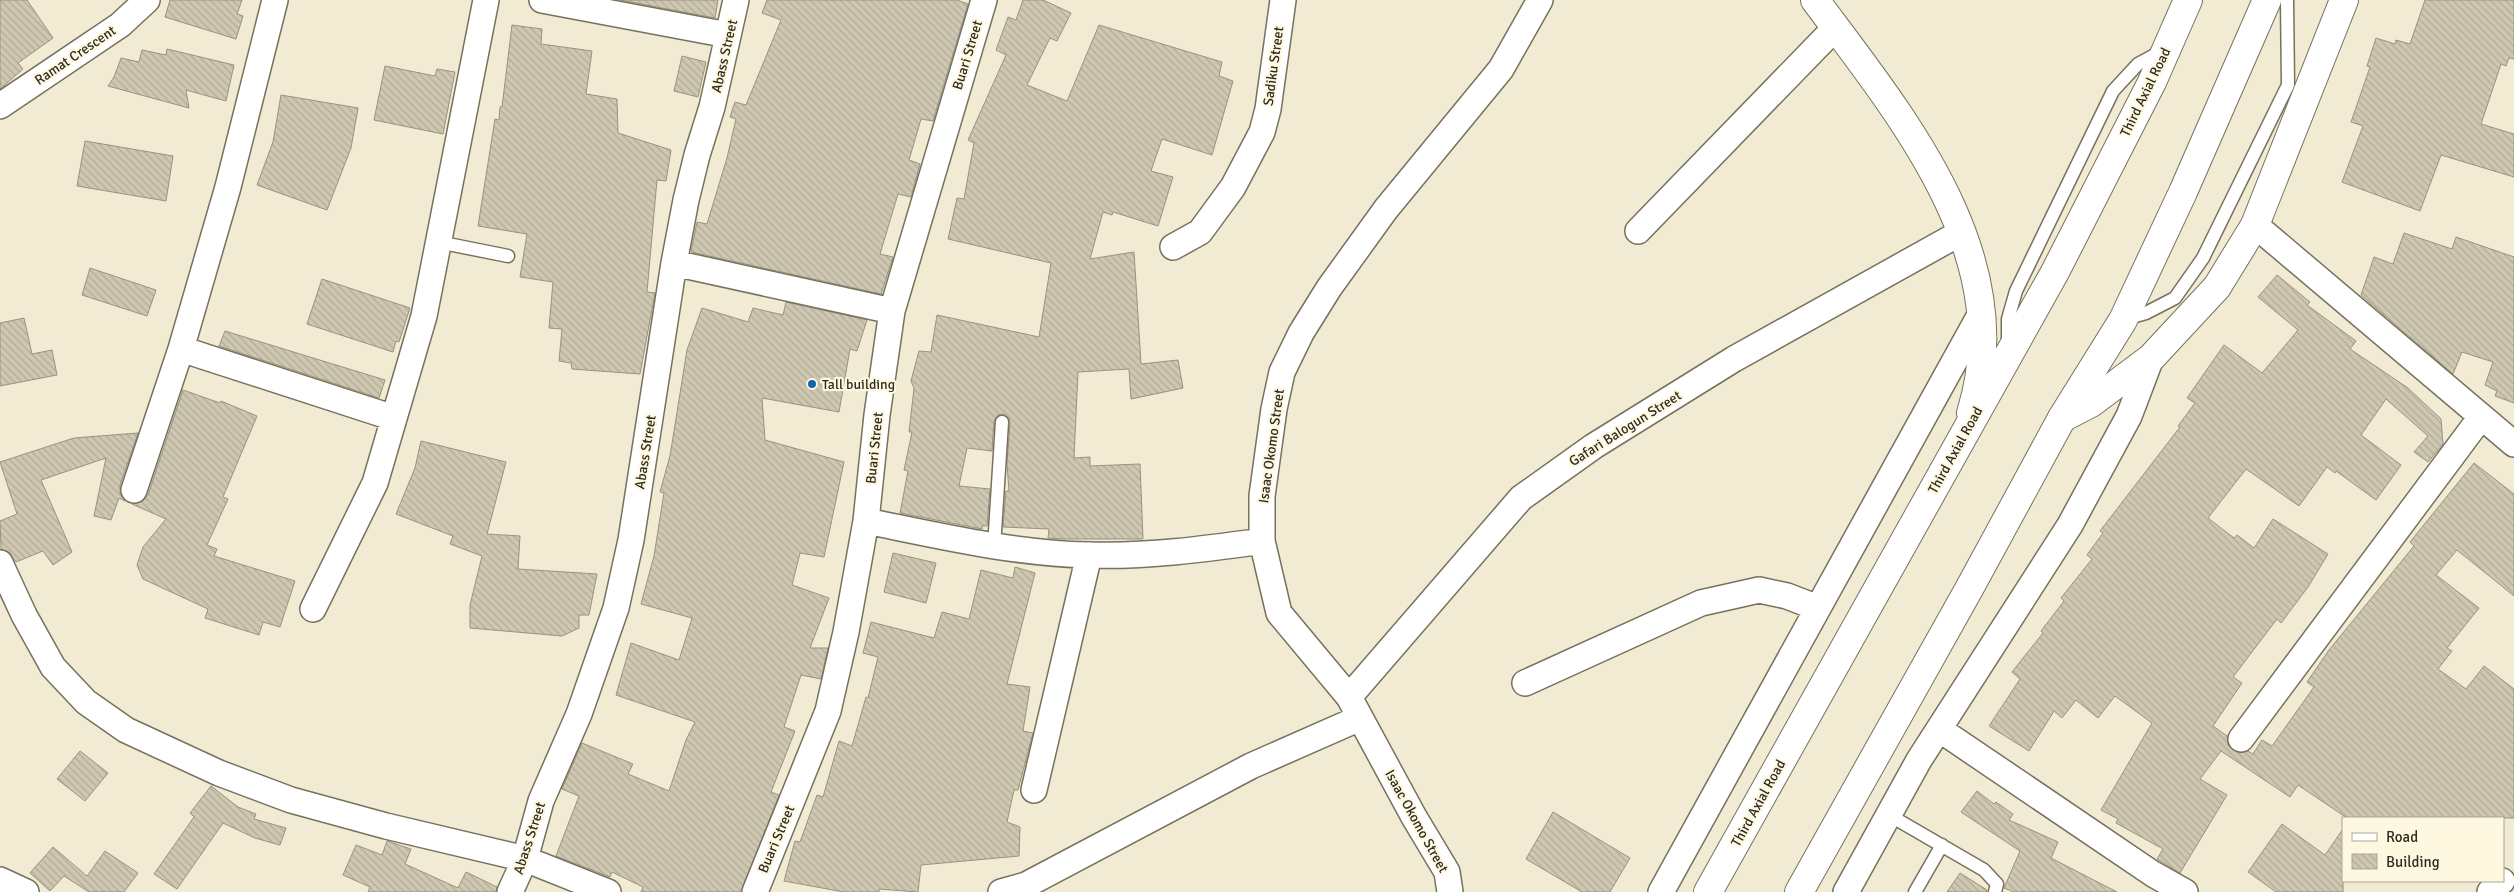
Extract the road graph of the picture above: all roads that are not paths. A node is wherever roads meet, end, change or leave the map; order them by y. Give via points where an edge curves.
1 (147, 0) edge
2 (275, 0) edge
3 (486, 0) edge
4 (542, 0) edge
5 (736, 0) edge
6 (984, 0) edge
7 (1283, 0) edge
8 (1540, 0) edge
9 (1815, 0) edge
10 (2188, 0) edge
11 (2267, 0) edge
12 (2287, 0) edge
13 (2344, 0) edge
14 (1835, 28) junction
15 (728, 35) junction
16 (0, 106) edge
17 (2255, 225) junction
18 (1638, 231) dead end
19 (1962, 232) junction
20 (438, 242) junction
21 (1173, 247) dead end
22 (508, 256) dead end
23 (674, 262) junction
24 (892, 311) junction
25 (1980, 315) junction
26 (2123, 320) junction
27 (181, 349) junction
28 (2151, 358) junction
29 (2481, 417) junction
30 (394, 418) junction
31 (2062, 418) junction
32 (1002, 422) dead end
33 (1965, 432) junction
34 (2514, 444) edge
35 (134, 490) dead end
36 (866, 521) junction
37 (1262, 541) junction
38 (994, 547) junction
39 (1089, 555) junction
40 (0, 563) edge
41 (1818, 608) junction
42 (313, 609) dead end
43 (1525, 683) dead end
44 (1354, 708) junction
45 (1939, 729) junction
46 (2241, 739) dead end
47 (1034, 790) dead end
48 (1889, 814) junction
49 (1942, 845) junction
50 (525, 859) junction
51 (2514, 868) edge
52 (2504, 878) edge
53 (0, 880) edge
54 (2500, 882) edge
55 (2149, 883) edge
56 (26, 892) edge
57 (510, 892) edge
58 (608, 892) edge
59 (755, 892) edge
60 (1001, 892) edge
61 (1450, 892) edge
62 (1661, 892) edge
63 (1708, 892) edge
64 (1799, 892) edge
65 (1846, 892) edge
66 (1915, 892) edge
67 (1995, 892) edge
68 (2185, 892) edge
69 (2490, 892) edge

1 - 16 street, Ramat Crescent via 120,25
2 - 27 street via 228,187
3 - 20 street
4 - 15 street
5 - 15 street, Abass Street
6 - 24 street, Buari Street
7 - 21 street, Sadiku Street via 1262,132 1233,187 1206,225
8 - 37 street, Isaac Okomo Street via 1501,69 1386,209 1301,333 1282,372 1274,409 1262,496
9 - 14 main road
10 - 33 main road, Third Axial Road via 2055,272
11 - 26 main road
12 - 26 lane via 2288,85 2203,258 2175,298 2146,313
13 - 17 main road
14 - 18 street
14 - 19 main road via 1876,80 1913,137 1945,190
15 - 23 street, Abass Street
17 - 28 main road via 2217,287
17 - 29 street
19 - 25 main road via 1977,278
19 - 44 street, Gafari Balogun Street via 1734,359 1594,446 1521,498
20 - 22 lane
20 - 30 street via 424,316
23 - 24 street
23 - 50 street, Abass Street via 631,540 616,608 579,714 541,801
24 - 36 street, Buari Street
25 - 33 main road via 1983,357 1979,387
25 - 41 street
26 - 31 main road
27 - 30 street
27 - 35 street
28 - 31 main road via 2091,403
28 - 45 street via 2128,416 2070,525
29 - 34 street
29 - 46 street
30 - 42 street via 375,483
31 - 64 main road
32 - 38 lane
33 - 63 main road, Third Axial Road
36 - 38 street
36 - 59 street, Buari Street via 828,711
37 - 39 street via 1182,552
37 - 44 street, Isaac Okomo Street via 1279,613
38 - 39 street
39 - 47 street
40 - 50 street via 53,667 86,702 126,730 218,773 291,800
41 - 43 street via 1759,590 1701,604
41 - 62 street
44 - 60 street via 1026,885
44 - 61 street, Isaac Okomo Street via 1447,872
45 - 48 street
45 - 55 street
48 - 49 lane
48 - 65 street
49 - 66 lane
49 - 67 lane via 1984,870 1997,884
50 - 57 street, Abass Street
50 - 58 street
51 - 52 street
53 - 56 street
54 - 69 street
55 - 68 street

